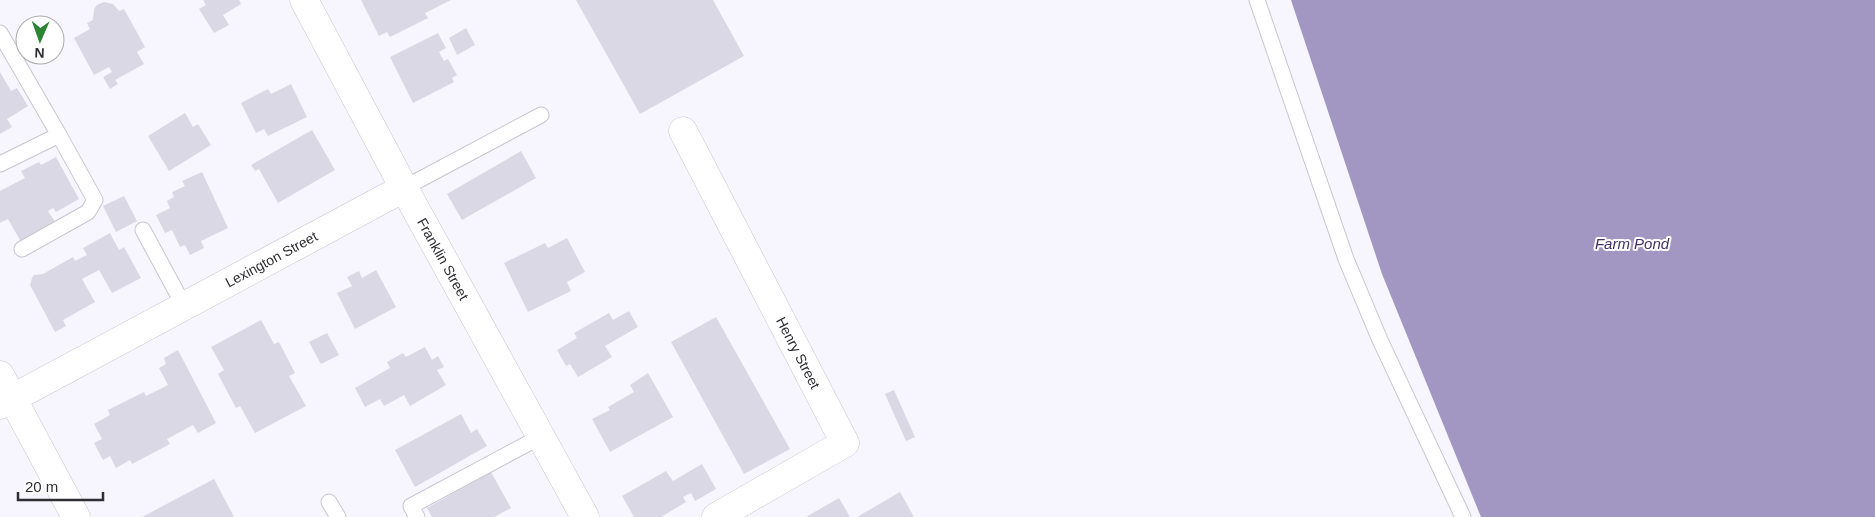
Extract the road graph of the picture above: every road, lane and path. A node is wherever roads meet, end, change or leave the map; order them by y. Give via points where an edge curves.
1 (304, 0) edge
2 (1257, 0) edge
3 (0, 33) edge
4 (541, 115) dead end
5 (683, 131) dead end
6 (59, 135) junction
7 (0, 164) edge
8 (404, 188) junction
9 (143, 230) dead end
10 (22, 249) dead end
11 (184, 306) junction
12 (4, 392) edge
13 (540, 437) junction
14 (329, 502) dead end
15 (76, 517) edge
16 (338, 517) edge
17 (417, 517) edge
18 (585, 517) edge
19 (716, 517) edge
20 (1463, 517) edge

1 - 8 street, Franklin Street
2 - 20 lane via 1346,259
3 - 6 lane
4 - 8 lane, Lexington Street
5 - 19 street, Henry Street via 845,443
6 - 7 lane
6 - 10 lane via 95,200 88,212
8 - 11 street, Lexington Street
8 - 13 street, Franklin Street
9 - 11 lane
11 - 12 street, Lexington Street
12 - 15 street
13 - 17 lane via 411,506
13 - 18 street, Franklin Street
14 - 16 lane

